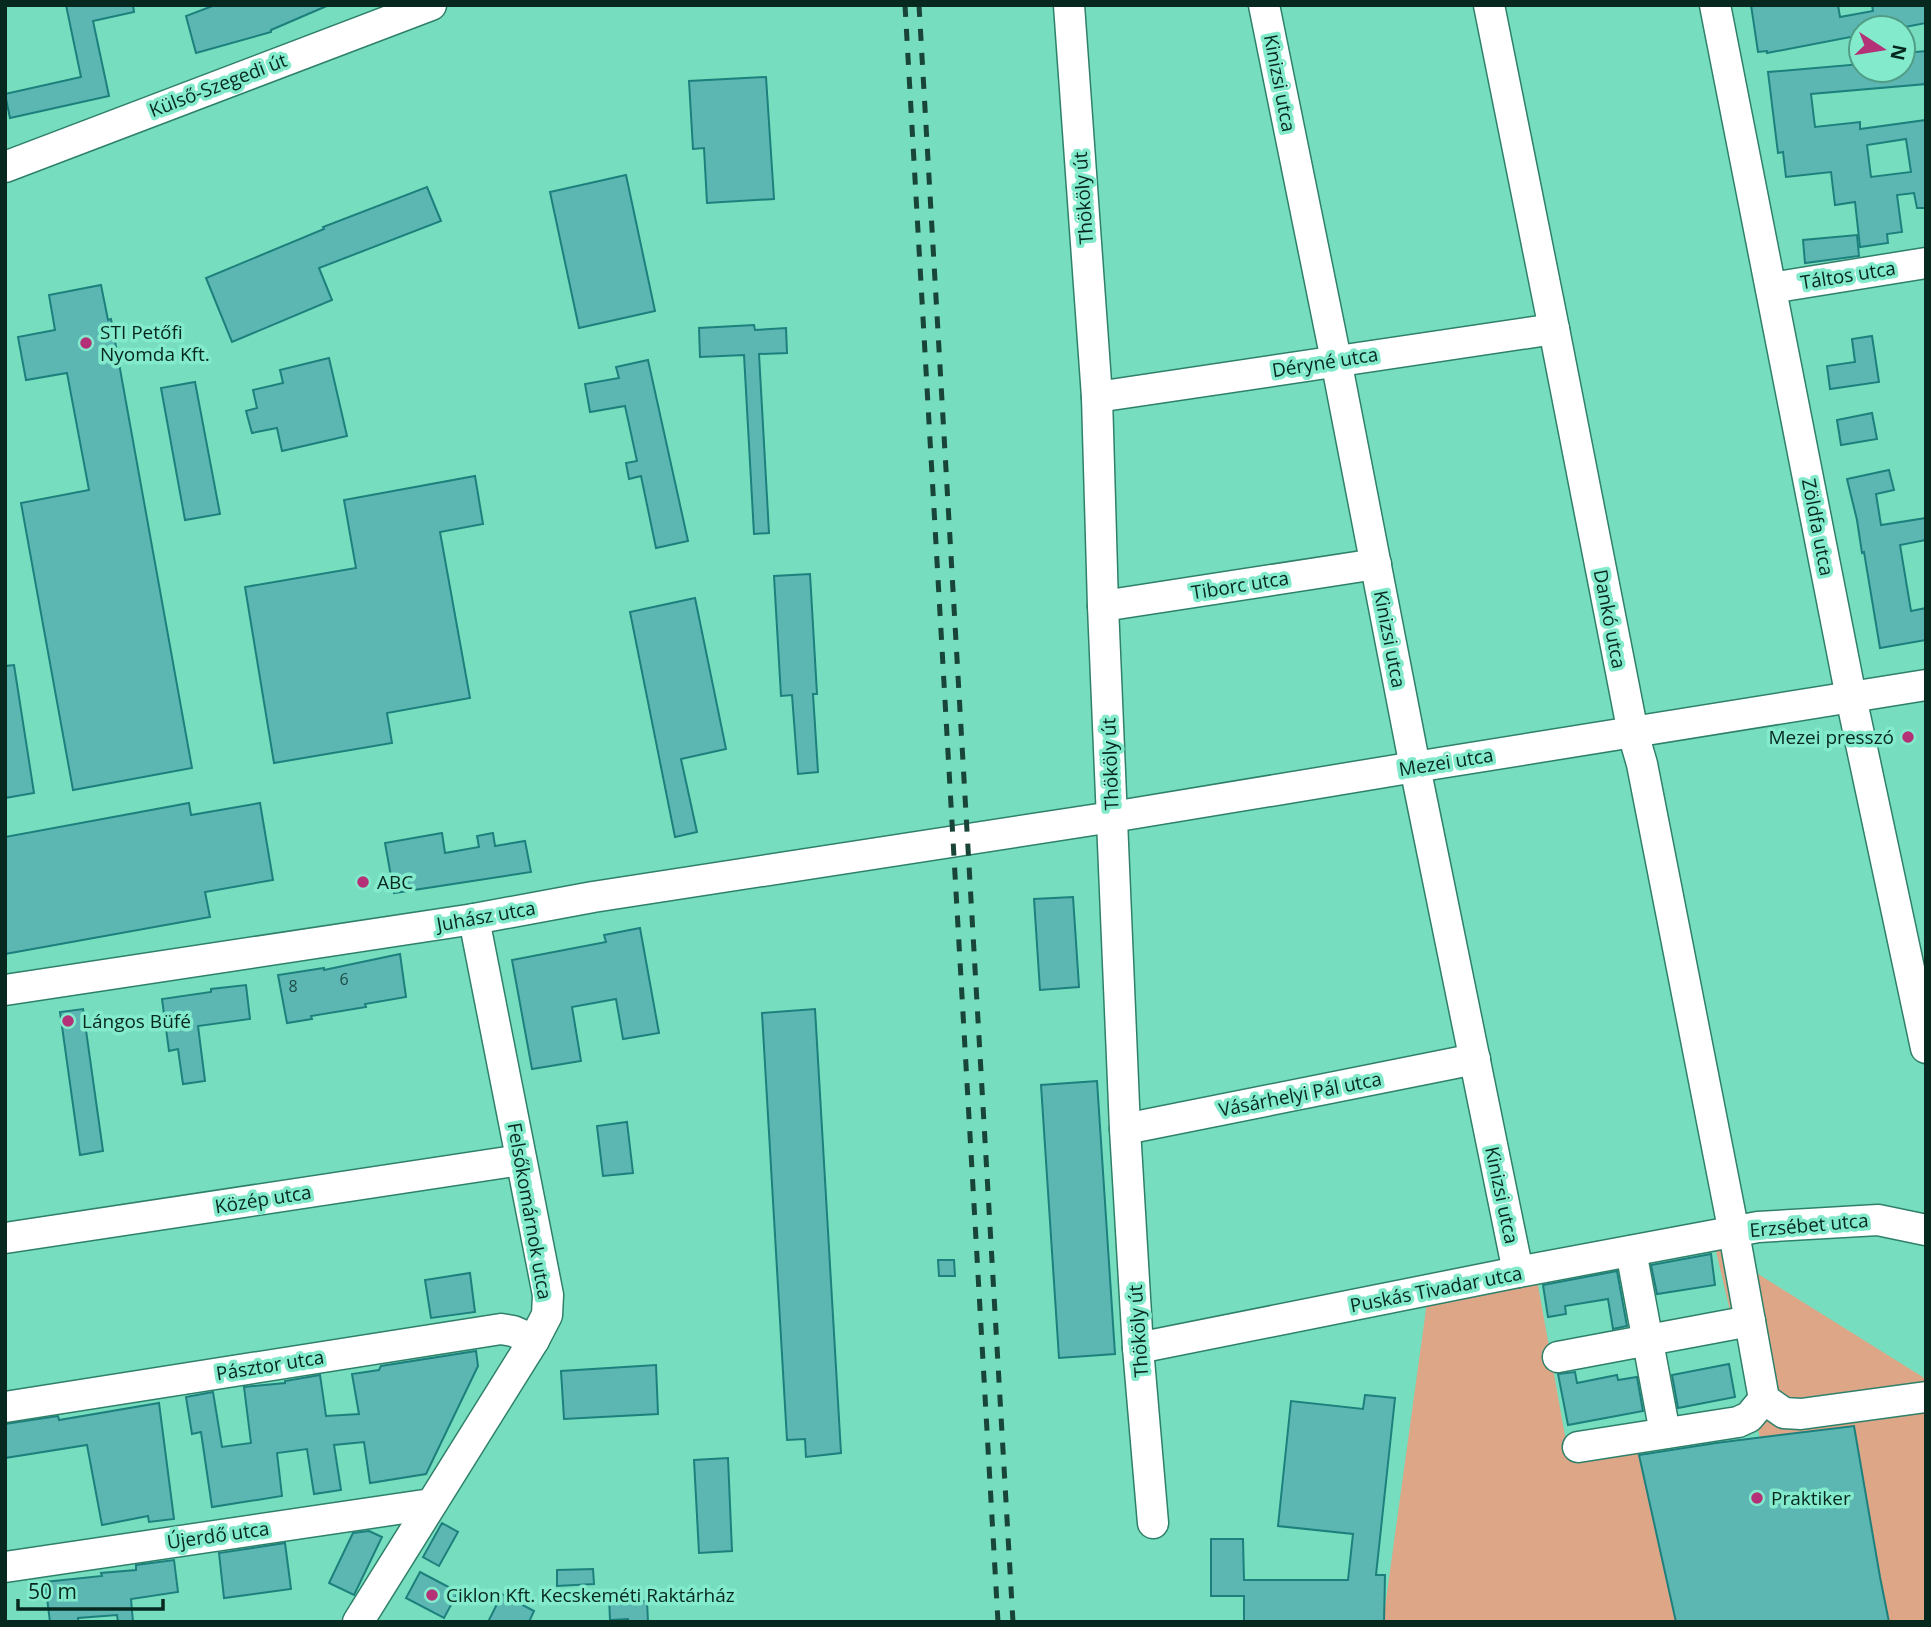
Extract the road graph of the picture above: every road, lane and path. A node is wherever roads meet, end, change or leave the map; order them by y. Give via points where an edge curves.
1 (430, 5) edge
2 (1069, 5) edge
3 (1264, 5) edge
4 (1489, 5) edge
5 (1715, 5) edge
6 (5, 167) edge
7 (1926, 263) edge
8 (1771, 288) junction
9 (1554, 328) junction
10 (1336, 360) junction
11 (1097, 397) junction
12 (1376, 564) junction
13 (1103, 606) junction
14 (1926, 685) edge
15 (1851, 697) junction
16 (1633, 733) junction
17 (1415, 767) junction
18 (1112, 817) junction
19 (967, 840) joint
20 (474, 919) junction
21 (5, 990) edge
22 (1926, 1048) edge
23 (1475, 1059) junction
24 (1125, 1129) junction
25 (521, 1160) junction
26 (1926, 1230) edge
27 (1734, 1233) junction
28 (5, 1238) edge
29 (1631, 1251) junction
30 (1518, 1272) junction
31 (1750, 1321) junction
32 (1648, 1339) junction
33 (534, 1340) junction
34 (1138, 1348) junction
35 (1558, 1357) dead end
36 (1926, 1397) edge
37 (1764, 1399) junction
38 (5, 1407) edge
39 (1665, 1433) junction
40 (1578, 1447) dead end
41 (431, 1504) junction
42 (1153, 1523) dead end
43 (5, 1567) edge
44 (358, 1622) edge

1 - 6 street, Külső-Szegedi út
2 - 11 street, Thököly út
3 - 10 street, Kinizsi utca
4 - 9 street, Dankó utca
5 - 8 street, Zöldfa utca
7 - 8 street, Táltos utca
8 - 15 street, Zöldfa utca
9 - 10 street, Déryné utca
9 - 16 street, Dankó utca
10 - 11 street, Déryné utca
10 - 12 street, Kinizsi utca
11 - 13 street, Thököly út
12 - 13 street, Tiborc utca
12 - 17 street, Kinizsi utca
13 - 18 street, Thököly út
14 - 15 street, Mezei utca
15 - 16 street, Mezei utca
15 - 22 street, Zöldfa utca
16 - 17 street, Mezei utca
16 - 27 street, Dankó utca
17 - 18 street, Mezei utca
17 - 23 street, Kinizsi utca
18 - 19 street, Mezei utca
18 - 24 street, Thököly út
19 - 20 street, Juhász utca
20 - 21 street, Juhász utca
20 - 25 street, Felsőkomárnok utca
23 - 24 street, Vásárhelyi Pál utca
23 - 30 street, Kinizsi utca
24 - 34 street, Thököly út
25 - 28 street, Közép utca
25 - 33 street, Felsőkomárnok utca via 548,1295 547,1315
26 - 27 street, Erzsébet utca via 1878,1220 1758,1227
27 - 29 street, Puskás Tivadar utca
27 - 31 street, Dankó utca
29 - 30 street, Puskás Tivadar utca
29 - 32 street
30 - 34 street, Puskás Tivadar utca
31 - 32 street
31 - 37 street, Dankó utca
32 - 35 street
32 - 39 street
33 - 38 street, Pásztor utca via 501,1329
33 - 41 street, Felsőkomárnok utca
34 - 42 street, Thököly út
36 - 37 street via 1801,1414 1784,1413
37 - 39 street via 1749,1417 1738,1422
39 - 40 street
41 - 43 street, Újerdő utca
41 - 44 street, Felsőkomárnok utca

